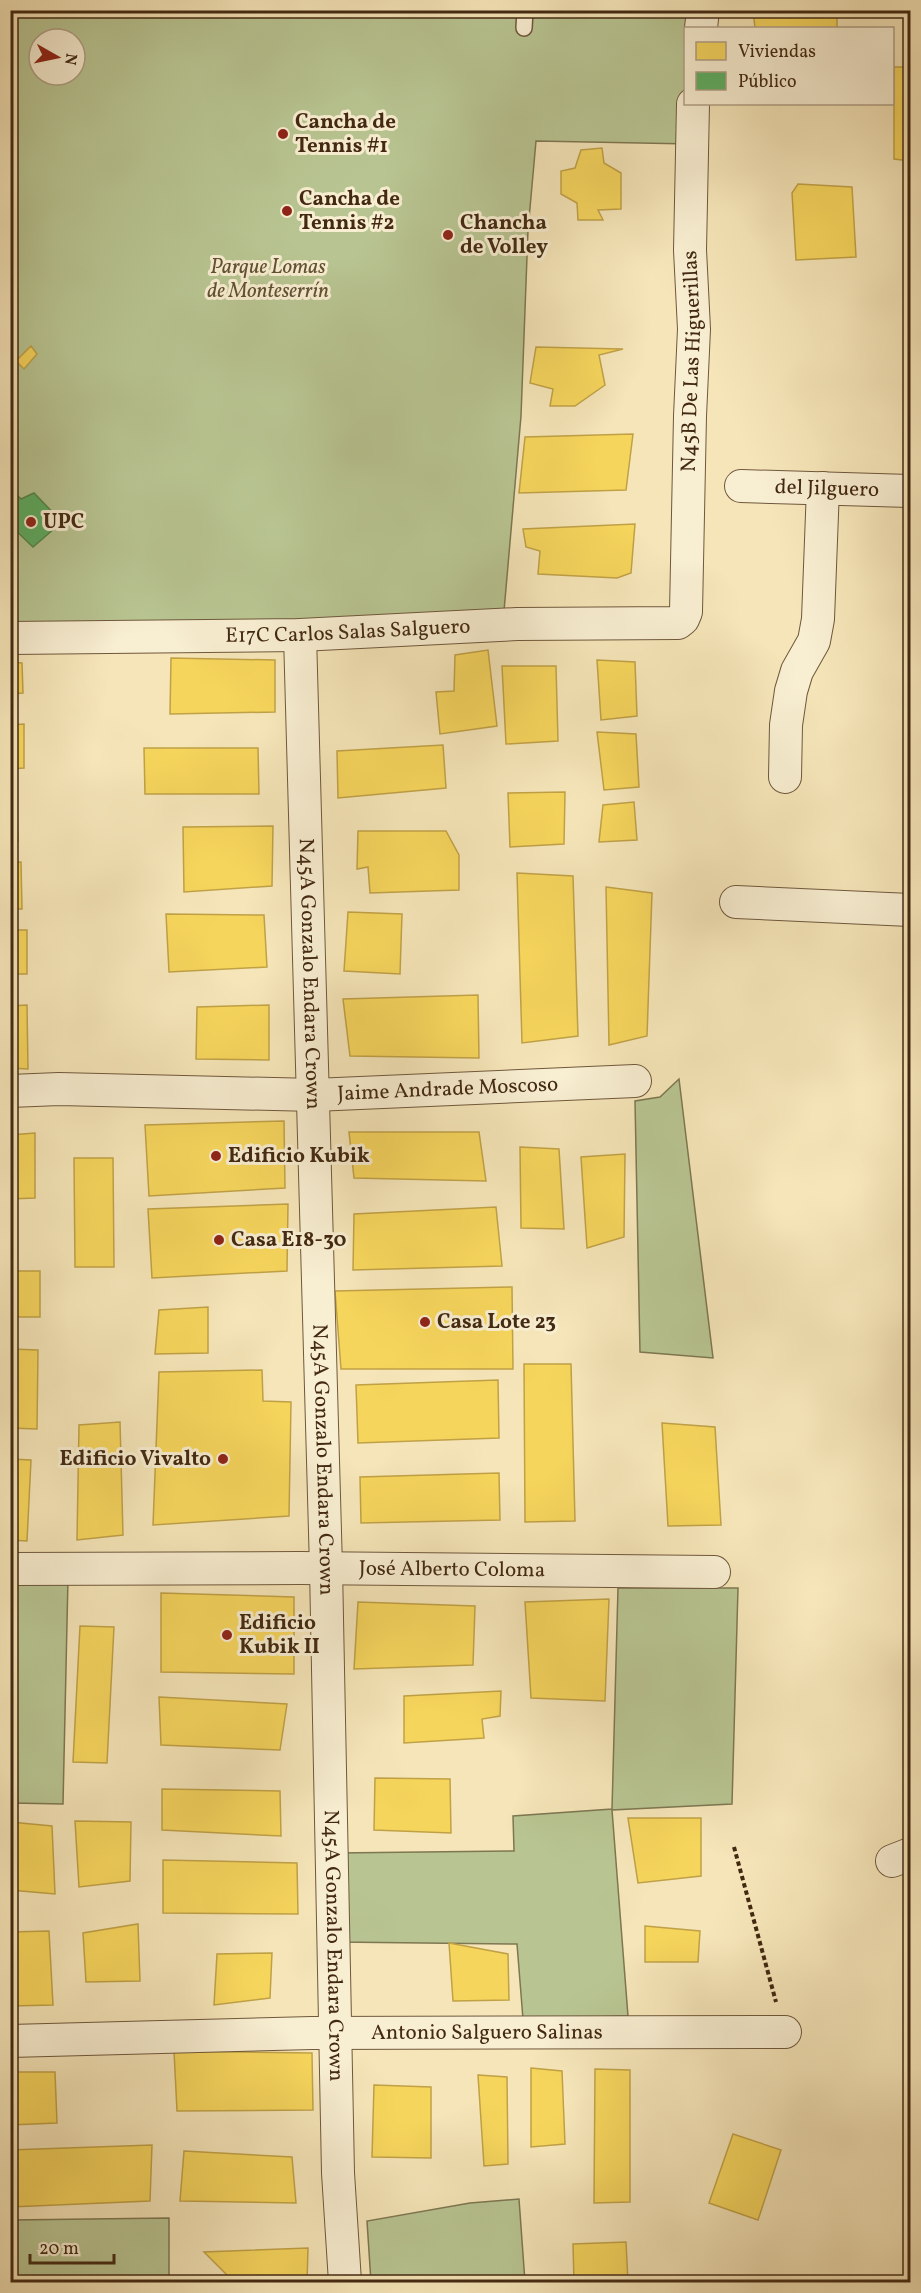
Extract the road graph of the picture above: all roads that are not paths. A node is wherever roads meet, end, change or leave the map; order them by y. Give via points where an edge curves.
1 (525, 10) edge
2 (703, 10) edge
3 (524, 27) dead end
4 (701, 27) edge
5 (693, 105) edge
6 (741, 486) dead end
7 (822, 488) junction
8 (910, 490) edge
9 (683, 619) joint
10 (300, 635) junction
11 (10, 638) edge
12 (785, 777) dead end
13 (736, 902) dead end
14 (910, 910) edge
15 (634, 1081) dead end
16 (10, 1091) edge
17 (314, 1095) junction
18 (326, 1568) junction
19 (10, 1569) edge
20 (714, 1572) dead end
21 (784, 2032) road end
22 (336, 2034) junction
23 (10, 2041) edge
24 (345, 2283) edge

1 - 3 lane
2 - 4 street
5 - 9 street, N45B De Las Higuerillas via 690,250 694,329
6 - 7 street, del Jilguero
7 - 8 street, del Jilguero
7 - 12 street via 818,619 814,641 791,691
9 - 10 street, E17C Carlos Salas Salguero via 678,623 517,624
10 - 11 street, E17C Carlos Salas Salguero
10 - 17 street, N45A Gonzalo Endara Crown
13 - 14 street
15 - 17 street, Jaime Andrade Moscoso
16 - 17 street, Jaime Andrade Moscoso
17 - 18 street, N45A Gonzalo Endara Crown
18 - 19 street, José Alberto Coloma
18 - 20 street, José Alberto Coloma
18 - 22 street, N45A Gonzalo Endara Crown
21 - 22 street, Antonio Salguero Salinas
22 - 23 street, Antonio Salguero Salinas
22 - 24 street, N45A Gonzalo Endara Crown via 338,2173

